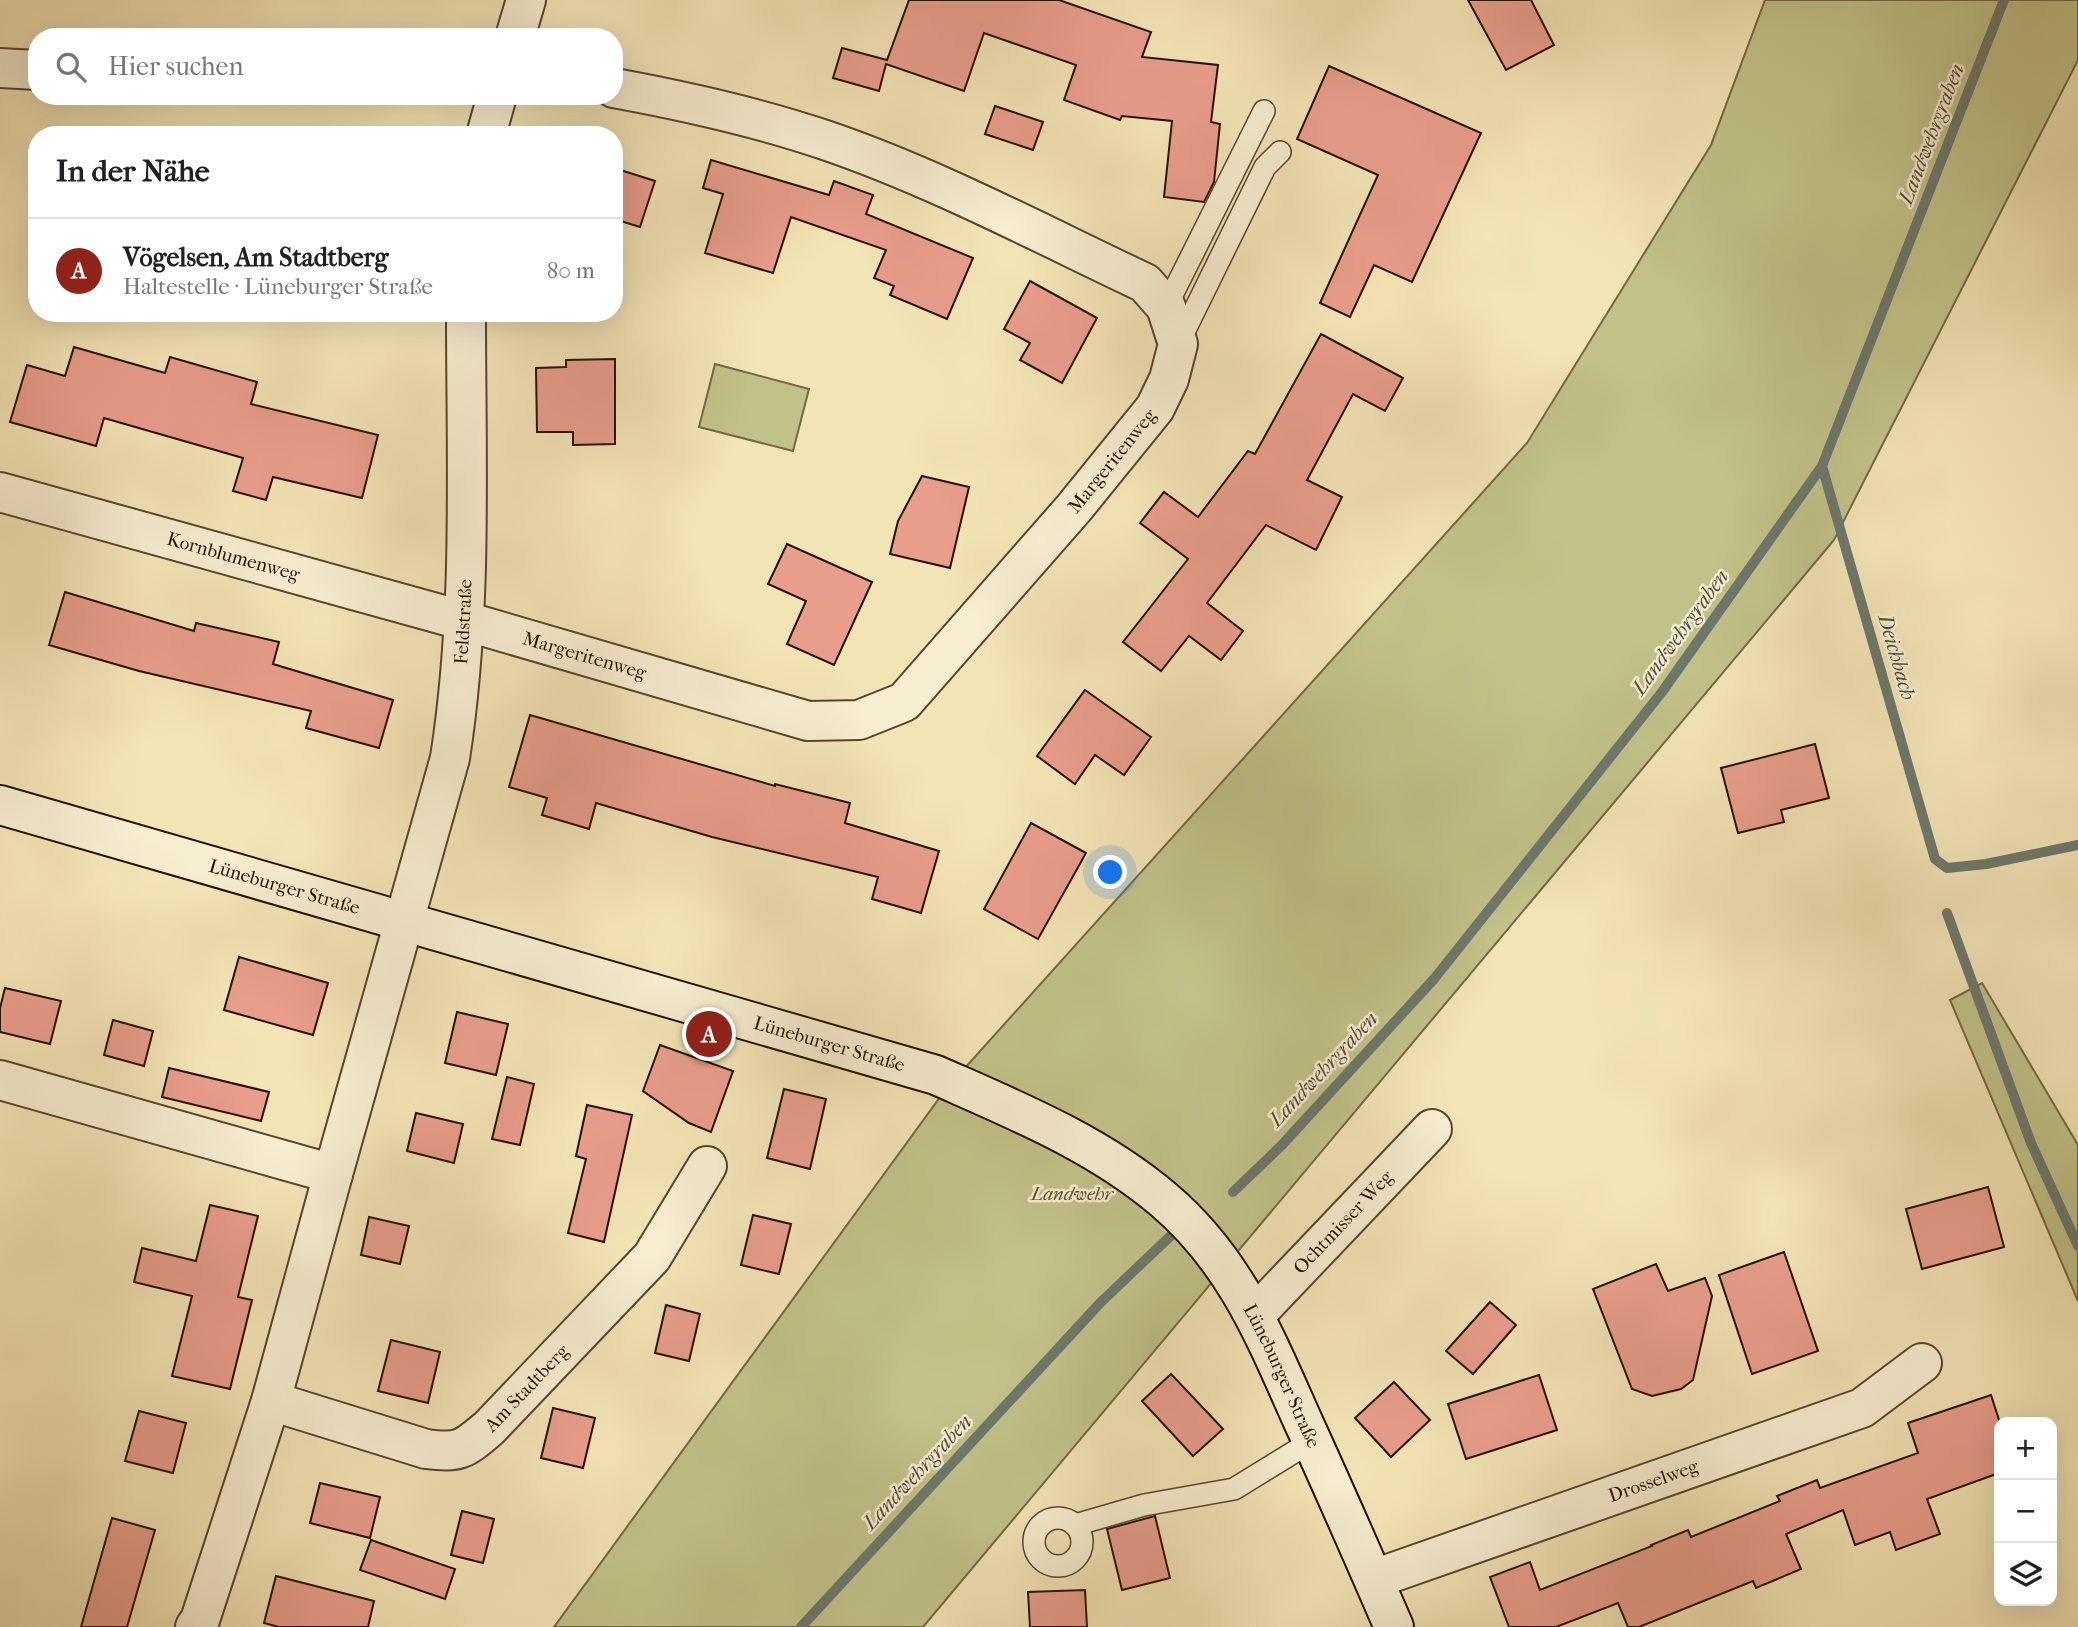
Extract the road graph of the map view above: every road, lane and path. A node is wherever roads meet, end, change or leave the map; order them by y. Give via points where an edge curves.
1 (526, 0) edge
2 (518, 28) edge
3 (0, 68) edge
4 (28, 70) edge
5 (623, 90) edge
6 (494, 105) edge
7 (1264, 111) dead end
8 (489, 126) edge
9 (1280, 152) dead end
10 (1166, 307) junction
11 (466, 322) edge
12 (1178, 344) junction
13 (0, 492) edge
14 (465, 621) junction
15 (0, 805) edge
16 (405, 922) junction
17 (0, 1080) edge
18 (1432, 1129) dead end
19 (707, 1166) dead end
20 (333, 1174) junction
21 (1255, 1315) junction
22 (1922, 1363) dead end
23 (271, 1402) junction
24 (1312, 1441) junction
25 (1075, 1525) dead end
26 (1374, 1579) junction
27 (195, 1627) edge
28 (1394, 1627) edge

1 - 2 street
3 - 4 street
5 - 10 street via 824,140 900,169 1145,283
6 - 8 street
7 - 10 lane
9 - 12 lane via 1265,167
10 - 12 street
11 - 14 street, Feldstraße
12 - 14 street, Margeritenweg via 1155,408 1074,508 904,702 859,720 808,721
13 - 14 street, Kornblumenweg
14 - 16 street, Feldstraße via 450,758
15 - 16 street, Lüneburger Straße
16 - 20 street
16 - 21 street, Lüneburger Straße via 936,1074 1031,1116 1106,1157 1164,1200 1217,1254
17 - 20 street
18 - 21 street, Ochtmisser Weg
19 - 23 street, Am Stadtberg via 652,1257 469,1446 452,1452 426,1449
20 - 23 street
21 - 24 street, Lüneburger Straße
22 - 26 street, Drosselweg via 1862,1408
23 - 27 street
24 - 25 lane via 1234,1489 1144,1505
24 - 26 street, Lüneburger Straße
26 - 28 street, Lüneburger Straße

